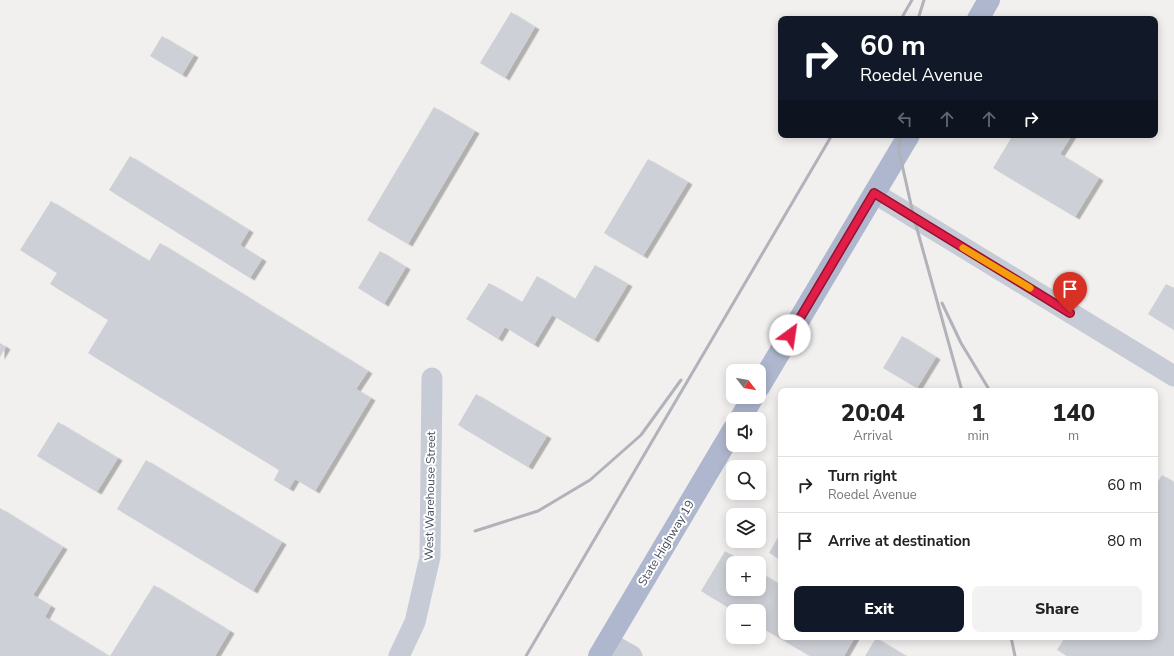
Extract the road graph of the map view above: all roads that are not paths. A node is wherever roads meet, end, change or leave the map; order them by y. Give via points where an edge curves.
1 (989, 0) edge
2 (980, 16) edge
3 (907, 138) edge
4 (874, 193) junction
5 (766, 375) edge
6 (1174, 376) edge
7 (432, 378) dead end
8 (726, 442) edge
9 (603, 649) edge
10 (399, 656) edge
11 (632, 656) edge

1 - 2 main road
3 - 4 main road
4 - 5 main road
4 - 6 street
7 - 10 street, West Warehouse Street via 430,556 415,622
8 - 9 main road, State Highway 19
9 - 11 street

